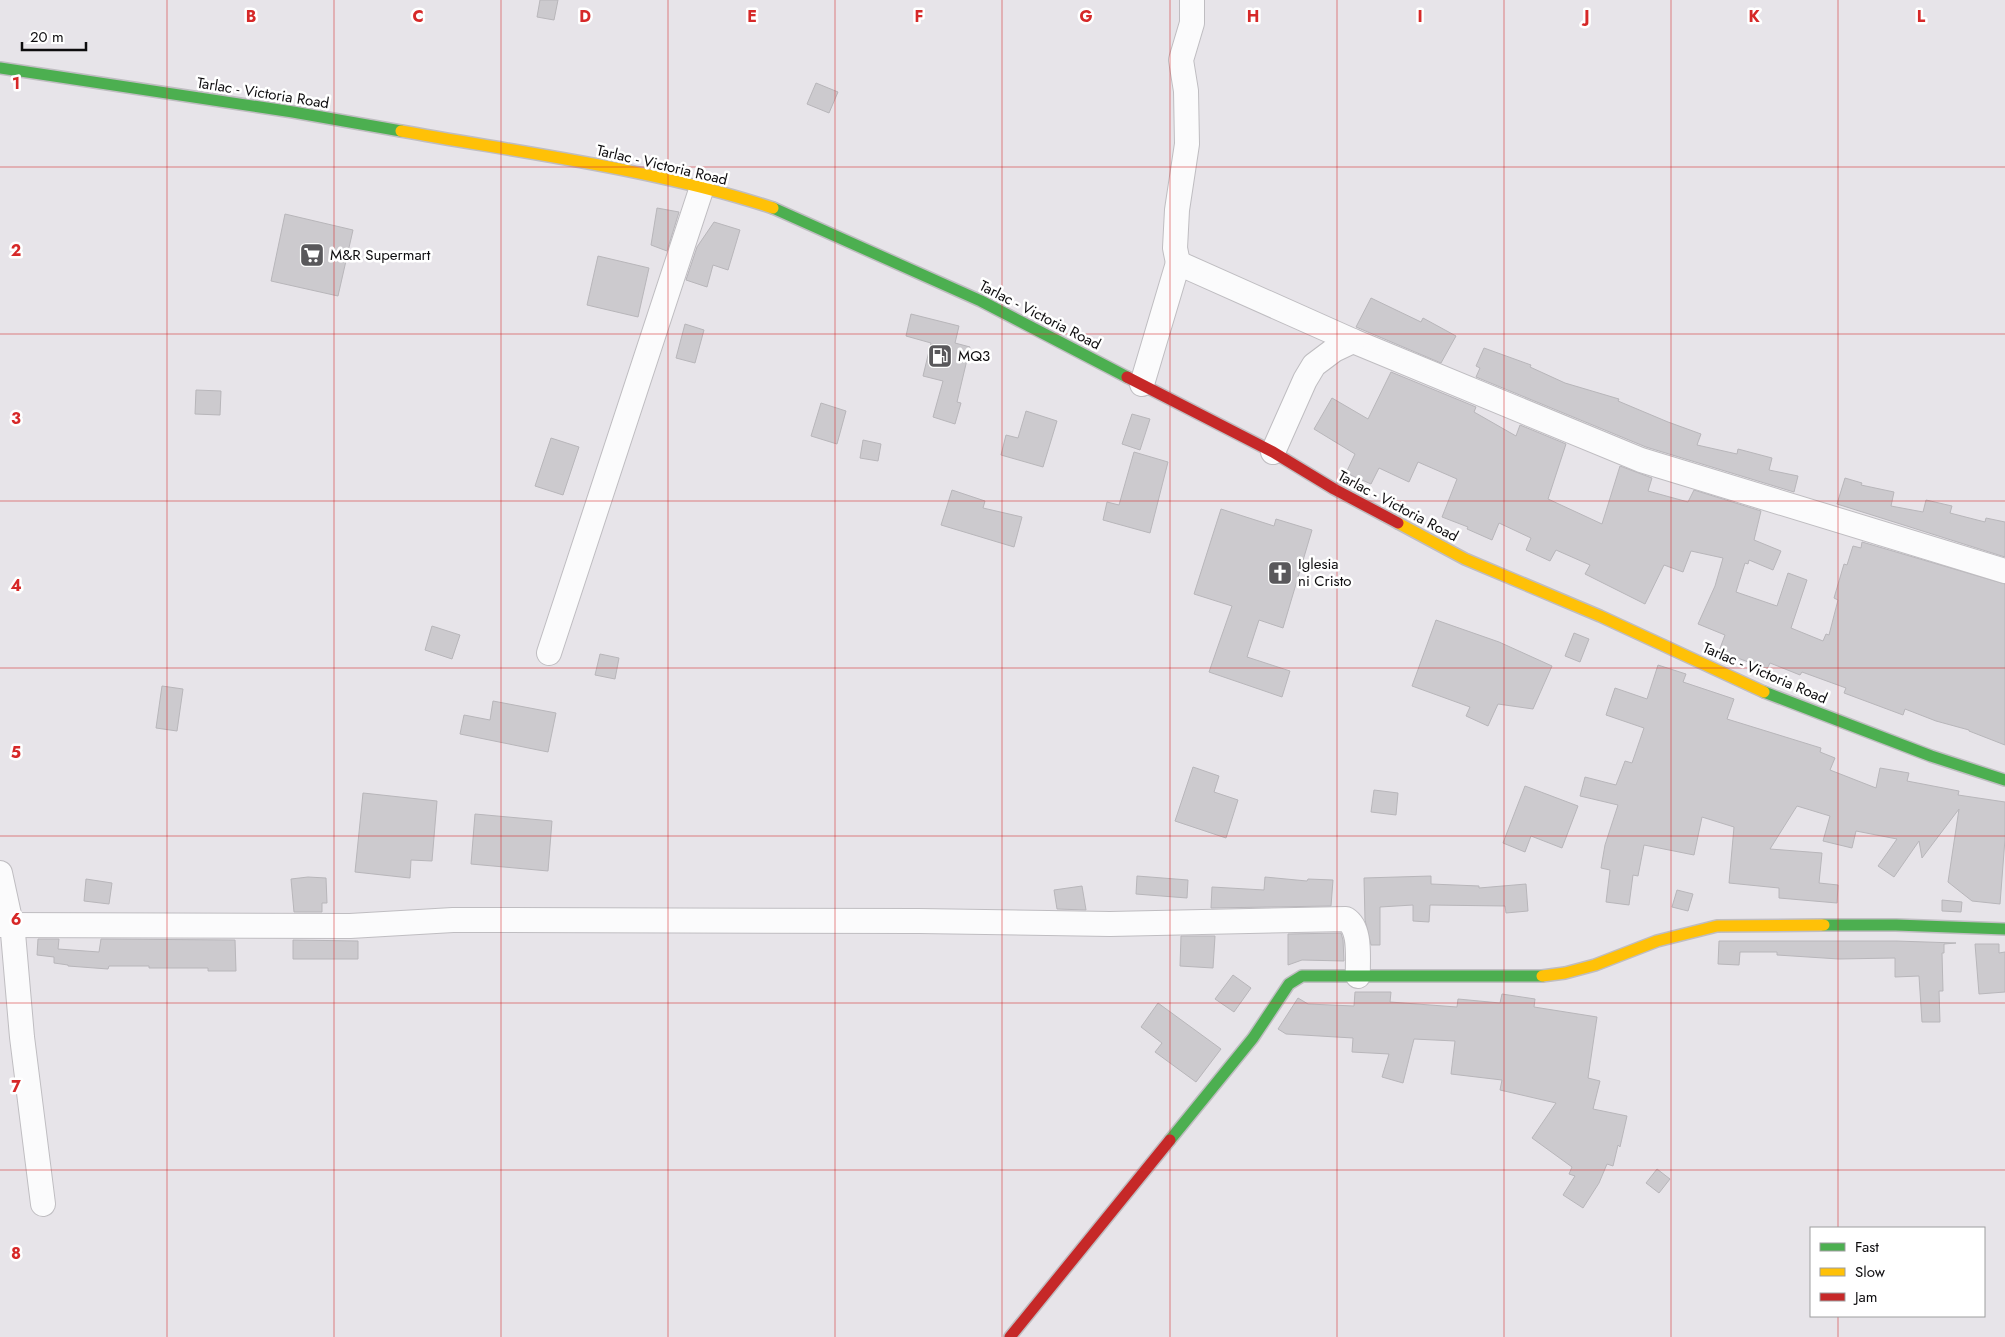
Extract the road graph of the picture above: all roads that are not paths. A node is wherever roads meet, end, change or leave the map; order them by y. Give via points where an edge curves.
1 (1192, 0) edge
2 (0, 68) edge
3 (702, 187) junction
4 (1178, 263) junction
5 (1353, 341) junction
6 (1142, 384) junction
7 (1273, 452) junction
8 (2005, 571) edge
9 (549, 653) dead end
10 (2005, 780) edge
11 (0, 874) edge
12 (5, 925) edge
13 (2005, 928) edge
14 (8, 975) edge
15 (1358, 976) junction
16 (43, 1204) dead end
17 (1010, 1337) edge

1 - 4 street via 1192,23 1181,60 1186,91 1187,144 1176,210
2 - 3 main road, Tarlac - Victoria Road via 293,112
3 - 6 main road, Tarlac - Victoria Road via 772,208 981,301
3 - 9 street
4 - 5 street
4 - 6 street
5 - 7 street via 1314,365
5 - 8 street via 1641,460
6 - 7 main road, Tarlac - Victoria Road
7 - 10 main road, Tarlac - Victoria Road via 1334,489 1465,559 1600,616 1769,694 1931,756
11 - 12 street
12 - 14 street
12 - 15 street via 340,926 453,920 1110,924 1346,920 1351,922 1356,933
13 - 15 main road via 1730,925 1657,941 1595,965 1538,977
14 - 16 street via 22,1037
15 - 17 main road via 1302,976 1289,984 1253,1038

